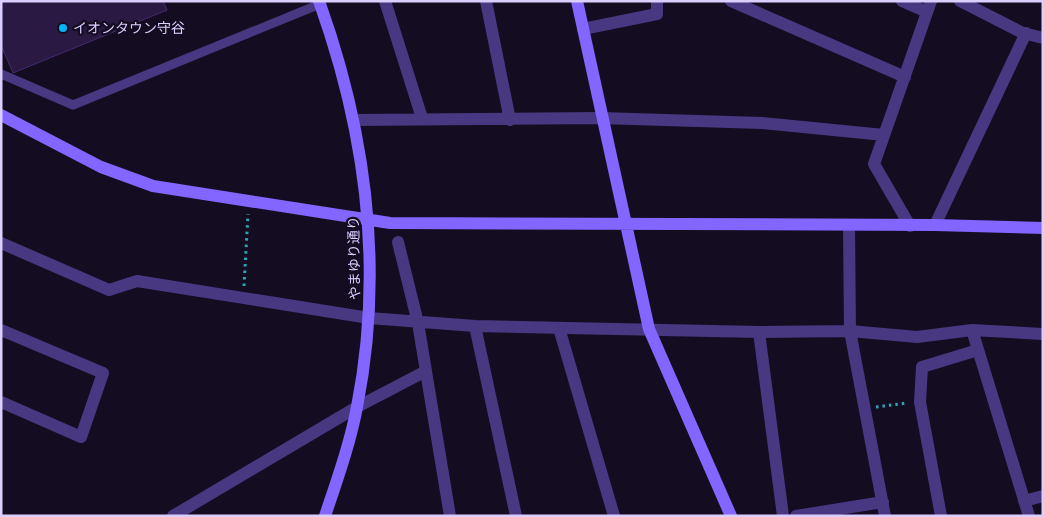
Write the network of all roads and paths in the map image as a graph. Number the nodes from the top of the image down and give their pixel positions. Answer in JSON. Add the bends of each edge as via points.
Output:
{"nodes":[{"id":1,"x":385,"y":1,"type":"edge"},
{"id":2,"x":486,"y":1,"type":"edge"},
{"id":3,"x":577,"y":1,"type":"edge"},
{"id":4,"x":658,"y":1,"type":"edge"},
{"id":5,"x":731,"y":1,"type":"edge"},
{"id":6,"x":902,"y":1,"type":"edge"},
{"id":7,"x":960,"y":1,"type":"edge"},
{"id":8,"x":319,"y":3,"type":"edge"},
{"id":9,"x":929,"y":6,"type":"edge"},
{"id":10,"x":583,"y":29,"type":"junction"},
{"id":11,"x":1026,"y":33,"type":"junction"},
{"id":12,"x":1043,"y":38,"type":"edge"},
{"id":13,"x":1,"y":74,"type":"edge"},
{"id":14,"x":905,"y":77,"type":"junction"},
{"id":15,"x":1,"y":114,"type":"edge"},
{"id":16,"x":422,"y":118,"type":"junction"},
{"id":17,"x":601,"y":118,"type":"junction"},
{"id":18,"x":354,"y":120,"type":"junction"},
{"id":19,"x":510,"y":120,"type":"junction"},
{"id":20,"x":884,"y":135,"type":"junction"},
{"id":21,"x":248,"y":201,"type":"junction"},
{"id":22,"x":369,"y":220,"type":"junction"},
{"id":23,"x":624,"y":223,"type":"junction"},
{"id":24,"x":935,"y":225,"type":"junction"},
{"id":25,"x":848,"y":226,"type":"junction"},
{"id":26,"x":910,"y":226,"type":"junction"},
{"id":27,"x":1043,"y":228,"type":"edge"},
{"id":28,"x":398,"y":242,"type":"dead end"},
{"id":29,"x":1,"y":243,"type":"edge"},
{"id":30,"x":244,"y":299,"type":"junction"},
{"id":31,"x":369,"y":318,"type":"junction"},
{"id":32,"x":418,"y":323,"type":"junction"},
{"id":33,"x":475,"y":326,"type":"junction"},
{"id":34,"x":559,"y":328,"type":"junction"},
{"id":35,"x":649,"y":329,"type":"junction"},
{"id":36,"x":1,"y":330,"type":"edge"},
{"id":37,"x":972,"y":330,"type":"junction"},
{"id":38,"x":850,"y":331,"type":"junction"},
{"id":39,"x":759,"y":332,"type":"junction"},
{"id":40,"x":1043,"y":334,"type":"edge"},
{"id":41,"x":978,"y":350,"type":"junction"},
{"id":42,"x":426,"y":371,"type":"junction"},
{"id":43,"x":920,"y":401,"type":"junction"},
{"id":44,"x":1,"y":402,"type":"edge"},
{"id":45,"x":357,"y":408,"type":"junction"},
{"id":46,"x":864,"y":409,"type":"junction"},
{"id":47,"x":1043,"y":496,"type":"edge"},
{"id":48,"x":1024,"y":501,"type":"junction"},
{"id":49,"x":883,"y":502,"type":"junction"},
{"id":50,"x":172,"y":516,"type":"edge"},
{"id":51,"x":325,"y":516,"type":"edge"},
{"id":52,"x":450,"y":516,"type":"edge"},
{"id":53,"x":516,"y":516,"type":"edge"},
{"id":54,"x":614,"y":516,"type":"edge"},
{"id":55,"x":731,"y":516,"type":"edge"},
{"id":56,"x":784,"y":516,"type":"edge"},
{"id":57,"x":796,"y":516,"type":"edge"},
{"id":58,"x":885,"y":516,"type":"edge"},
{"id":59,"x":941,"y":516,"type":"edge"},
{"id":60,"x":1029,"y":516,"type":"edge"}],
"edges":[{"from":1,"to":16,"type":"street"},
{"from":2,"to":19,"type":"street"},
{"from":3,"to":10,"type":"street"},
{"from":4,"to":10,"type":"street","via":[[657,14]]},
{"from":5,"to":14,"type":"street"},
{"from":6,"to":9,"type":"street"},
{"from":7,"to":11,"type":"street"},
{"from":8,"to":13,"type":"lane","via":[[73,105]]},
{"from":8,"to":18,"type":"street","name":"やまゆり通り"},
{"from":9,"to":14,"type":"street"},
{"from":10,"to":17,"type":"street"},
{"from":11,"to":12,"type":"street"},
{"from":11,"to":24,"type":"street"},
{"from":14,"to":20,"type":"street"},
{"from":15,"to":21,"type":"street","via":[[101,167],[153,186]]},
{"from":16,"to":18,"type":"street"},
{"from":16,"to":19,"type":"street"},
{"from":17,"to":19,"type":"street"},
{"from":17,"to":20,"type":"street","via":[[762,123]]},
{"from":17,"to":23,"type":"street"},
{"from":18,"to":22,"type":"street","name":"やまゆり通り"},
{"from":20,"to":26,"type":"street","via":[[874,164]]},
{"from":21,"to":22,"type":"street"},
{"from":21,"to":30,"type":"path"},
{"from":22,"to":23,"type":"street","via":[[390,223]]},
{"from":22,"to":31,"type":"street","name":"やまゆり通り"},
{"from":23,"to":25,"type":"street"},
{"from":23,"to":35,"type":"street"},
{"from":24,"to":26,"type":"street"},
{"from":24,"to":27,"type":"street"},
{"from":25,"to":26,"type":"street"},
{"from":25,"to":38,"type":"street"},
{"from":28,"to":32,"type":"street"},
{"from":29,"to":30,"type":"street","via":[[109,290],[136,281]]},
{"from":30,"to":31,"type":"street"},
{"from":31,"to":32,"type":"street"},
{"from":31,"to":45,"type":"street","name":"やまゆり通り"},
{"from":32,"to":33,"type":"street"},
{"from":32,"to":42,"type":"street"},
{"from":33,"to":34,"type":"street"},
{"from":33,"to":53,"type":"street"},
{"from":34,"to":35,"type":"street"},
{"from":34,"to":54,"type":"street"},
{"from":35,"to":39,"type":"street"},
{"from":35,"to":55,"type":"street"},
{"from":36,"to":44,"type":"street","via":[[103,373],[81,437]]},
{"from":37,"to":38,"type":"street","via":[[917,337]]},
{"from":37,"to":40,"type":"street"},
{"from":37,"to":41,"type":"street"},
{"from":38,"to":39,"type":"street"},
{"from":38,"to":46,"type":"street"},
{"from":39,"to":56,"type":"street"},
{"from":41,"to":43,"type":"street","via":[[922,368]]},
{"from":41,"to":48,"type":"street"},
{"from":42,"to":45,"type":"street"},
{"from":42,"to":52,"type":"street"},
{"from":43,"to":46,"type":"path"},
{"from":43,"to":59,"type":"street"},
{"from":45,"to":50,"type":"street"},
{"from":45,"to":51,"type":"street","name":"やまゆり通り"},
{"from":46,"to":49,"type":"street"},
{"from":47,"to":48,"type":"street"},
{"from":48,"to":60,"type":"street"},
{"from":49,"to":57,"type":"street"},
{"from":49,"to":58,"type":"street"}]}
